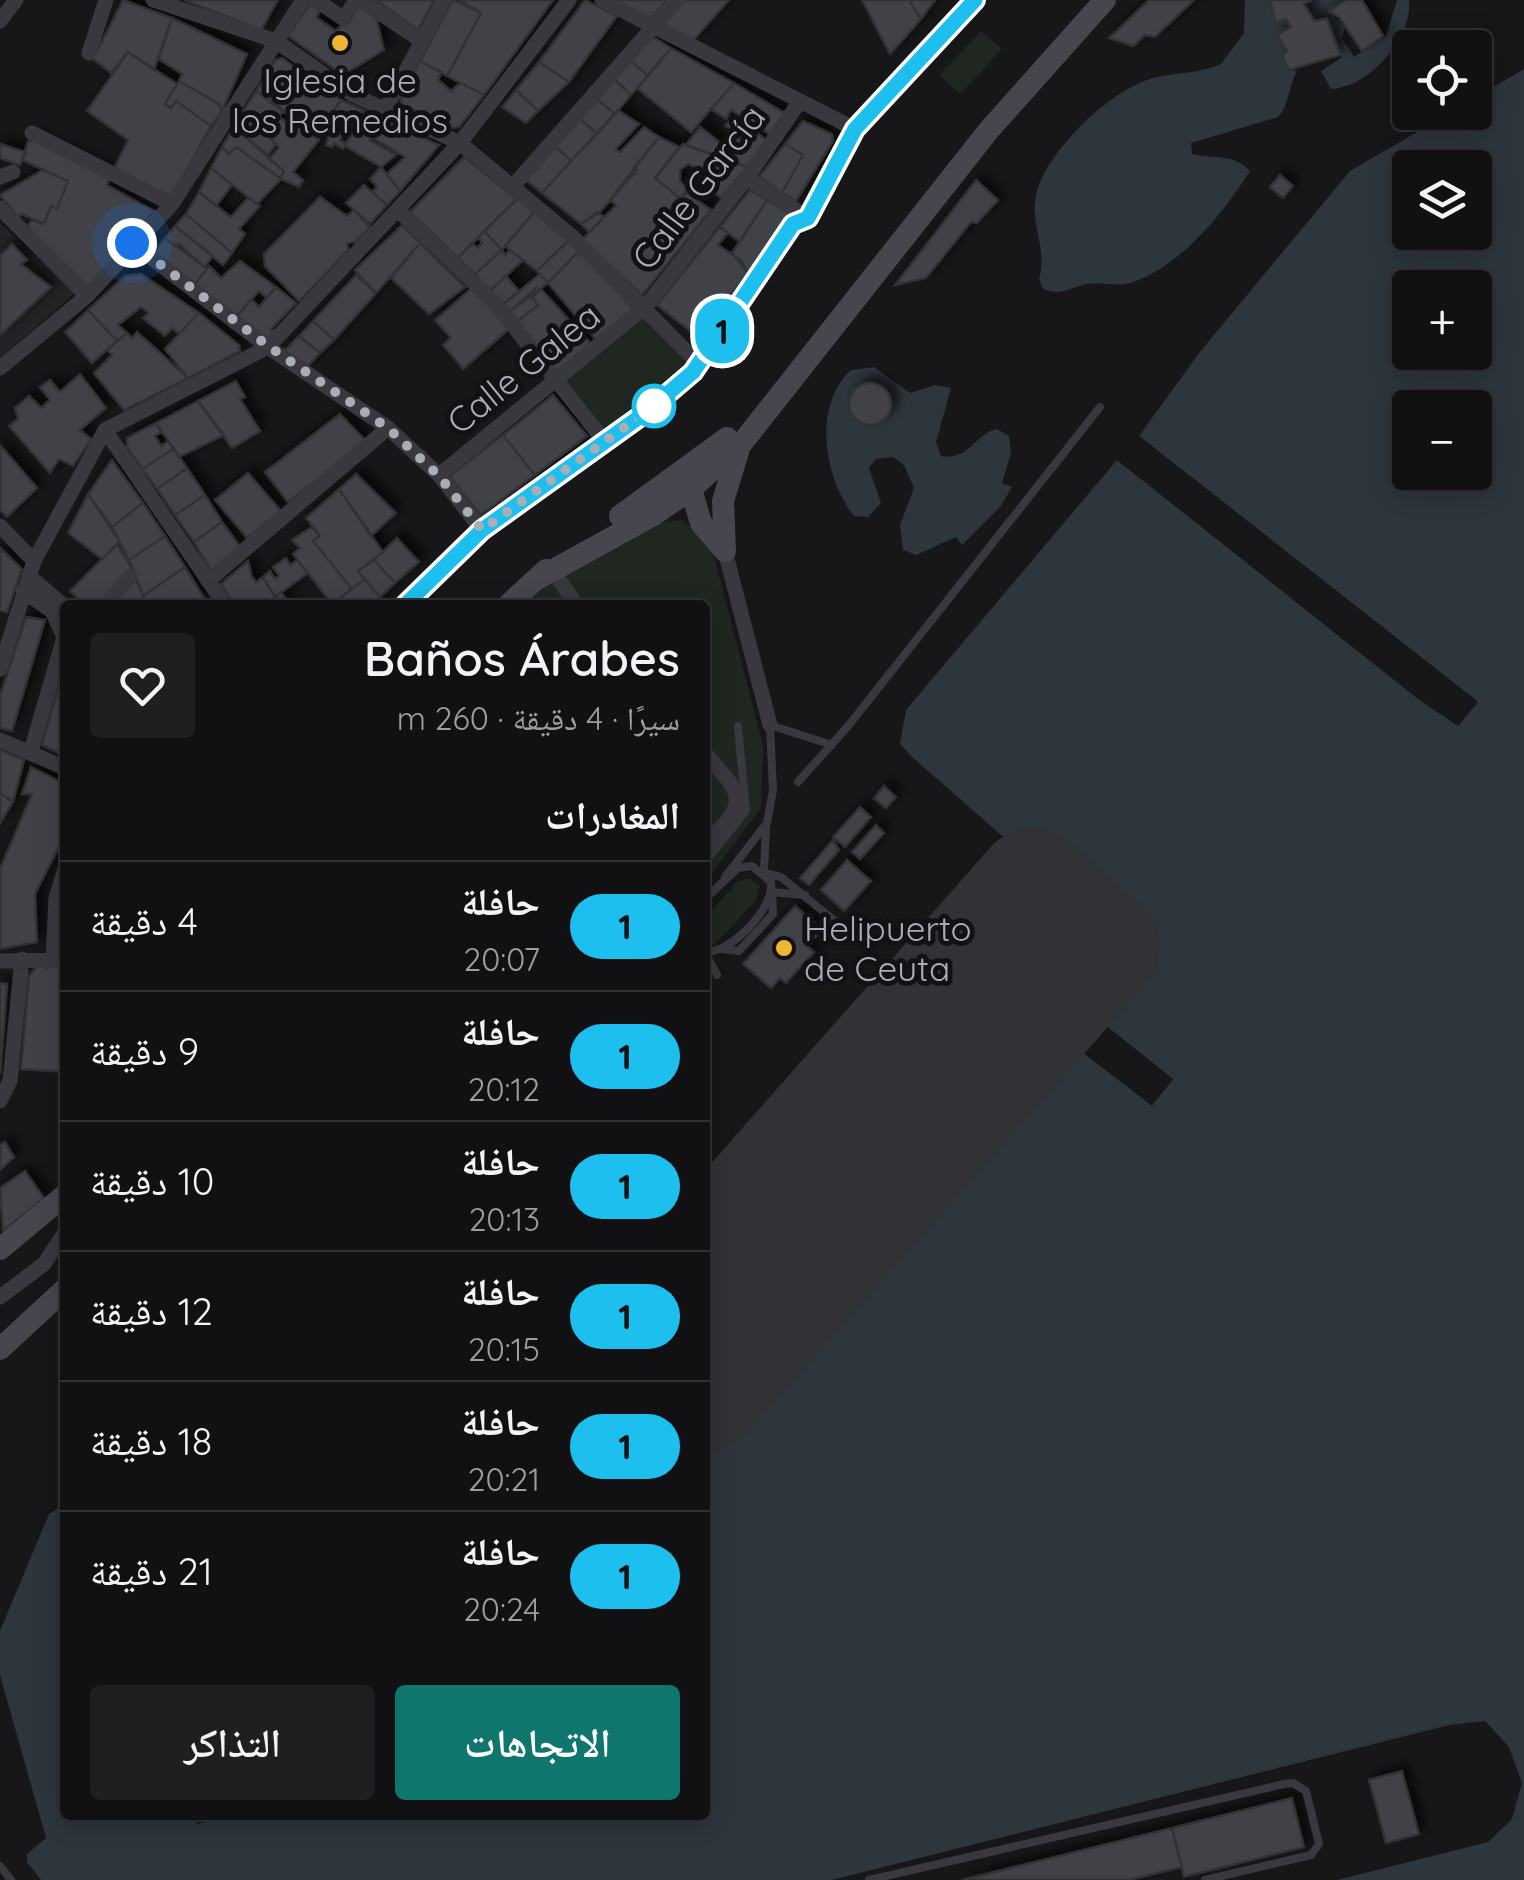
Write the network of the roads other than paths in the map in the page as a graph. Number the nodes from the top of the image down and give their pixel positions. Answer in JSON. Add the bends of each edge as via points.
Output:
{"nodes":[{"id":1,"x":16,"y":0,"type":"edge"},
{"id":2,"x":106,"y":0,"type":"edge"},
{"id":3,"x":154,"y":0,"type":"edge"},
{"id":4,"x":303,"y":0,"type":"edge"},
{"id":5,"x":316,"y":0,"type":"edge"},
{"id":6,"x":358,"y":0,"type":"edge"},
{"id":7,"x":444,"y":0,"type":"edge"},
{"id":8,"x":569,"y":0,"type":"edge"},
{"id":9,"x":602,"y":0,"type":"edge"},
{"id":10,"x":676,"y":0,"type":"edge"},
{"id":11,"x":975,"y":0,"type":"edge"},
{"id":12,"x":1105,"y":0,"type":"edge"},
{"id":13,"x":0,"y":22,"type":"edge"},
{"id":14,"x":653,"y":28,"type":"junction"},
{"id":15,"x":276,"y":41,"type":"junction"},
{"id":16,"x":422,"y":41,"type":"junction"},
{"id":17,"x":89,"y":53,"type":"dead end"},
{"id":18,"x":798,"y":104,"type":"junction"},
{"id":19,"x":386,"y":108,"type":"junction"},
{"id":20,"x":855,"y":129,"type":"junction"},
{"id":21,"x":32,"y":133,"type":"dead end"},
{"id":22,"x":460,"y":142,"type":"junction"},
{"id":23,"x":748,"y":178,"type":"junction"},
{"id":24,"x":514,"y":185,"type":"junction"},
{"id":25,"x":172,"y":204,"type":"junction"},
{"id":26,"x":0,"y":208,"type":"edge"},
{"id":27,"x":399,"y":211,"type":"junction"},
{"id":28,"x":808,"y":218,"type":"junction"},
{"id":29,"x":132,"y":243,"type":"junction"},
{"id":30,"x":87,"y":296,"type":"junction"},
{"id":31,"x":645,"y":307,"type":"junction"},
{"id":32,"x":268,"y":346,"type":"junction"},
{"id":33,"x":699,"y":364,"type":"junction"},
{"id":34,"x":0,"y":368,"type":"edge"},
{"id":35,"x":555,"y":380,"type":"junction"},
{"id":36,"x":1100,"y":407,"type":"dead end"},
{"id":37,"x":388,"y":428,"type":"junction"},
{"id":38,"x":105,"y":430,"type":"junction"},
{"id":39,"x":605,"y":442,"type":"junction"},
{"id":40,"x":733,"y":442,"type":"junction"},
{"id":41,"x":439,"y":476,"type":"junction"},
{"id":42,"x":691,"y":489,"type":"junction"},
{"id":43,"x":650,"y":508,"type":"junction"},
{"id":44,"x":711,"y":520,"type":"junction"},
{"id":45,"x":0,"y":526,"type":"edge"},
{"id":46,"x":482,"y":530,"type":"junction"},
{"id":47,"x":725,"y":551,"type":"joint"},
{"id":48,"x":29,"y":576,"type":"junction"},
{"id":49,"x":130,"y":576,"type":"dead end"},
{"id":50,"x":548,"y":579,"type":"junction"},
{"id":51,"x":208,"y":580,"type":"junction"},
{"id":52,"x":110,"y":600,"type":"edge"},
{"id":53,"x":222,"y":600,"type":"edge"},
{"id":54,"x":410,"y":600,"type":"edge"},
{"id":55,"x":516,"y":600,"type":"edge"},
{"id":56,"x":571,"y":600,"type":"edge"},
{"id":57,"x":60,"y":602,"type":"edge"},
{"id":58,"x":60,"y":622,"type":"edge"},
{"id":59,"x":60,"y":651,"type":"edge"},
{"id":60,"x":0,"y":669,"type":"edge"},
{"id":61,"x":770,"y":725,"type":"junction"},
{"id":62,"x":738,"y":726,"type":"dead end"},
{"id":63,"x":0,"y":740,"type":"edge"},
{"id":64,"x":832,"y":745,"type":"junction"},
{"id":65,"x":31,"y":751,"type":"junction"},
{"id":66,"x":710,"y":759,"type":"edge"},
{"id":67,"x":60,"y":766,"type":"edge"},
{"id":68,"x":798,"y":782,"type":"dead end"},
{"id":69,"x":767,"y":823,"type":"junction"},
{"id":70,"x":710,"y":839,"type":"edge"},
{"id":71,"x":710,"y":856,"type":"edge"},
{"id":72,"x":764,"y":872,"type":"junction"},
{"id":73,"x":725,"y":877,"type":"junction"},
{"id":74,"x":60,"y":886,"type":"edge"},
{"id":75,"x":772,"y":892,"type":"junction"},
{"id":76,"x":710,"y":894,"type":"edge"},
{"id":77,"x":805,"y":894,"type":"junction"},
{"id":78,"x":846,"y":930,"type":"dead end"},
{"id":79,"x":710,"y":951,"type":"edge"},
{"id":80,"x":22,"y":959,"type":"junction"},
{"id":81,"x":59,"y":960,"type":"edge"},
{"id":82,"x":0,"y":961,"type":"edge"},
{"id":83,"x":710,"y":962,"type":"edge"},
{"id":84,"x":717,"y":975,"type":"dead end"},
{"id":85,"x":0,"y":1100,"type":"edge"},
{"id":86,"x":60,"y":1199,"type":"edge"},
{"id":87,"x":60,"y":1218,"type":"edge"},
{"id":88,"x":60,"y":1242,"type":"edge"},
{"id":89,"x":0,"y":1249,"type":"edge"},
{"id":90,"x":0,"y":1265,"type":"edge"},
{"id":91,"x":60,"y":1294,"type":"edge"},
{"id":92,"x":0,"y":1298,"type":"edge"},
{"id":93,"x":0,"y":1349,"type":"edge"},
{"id":94,"x":0,"y":1866,"type":"edge"},
{"id":95,"x":874,"y":1879,"type":"edge"},
{"id":96,"x":11,"y":1880,"type":"edge"},
{"id":97,"x":1205,"y":1880,"type":"edge"}],
"edges":[{"from":1,"to":13,"type":"street"},
{"from":2,"to":17,"type":"street"},
{"from":3,"to":15,"type":"street"},
{"from":4,"to":15,"type":"street"},
{"from":5,"to":6,"type":"street","via":[[344,19]]},
{"from":6,"to":16,"type":"street"},
{"from":7,"to":16,"type":"street"},
{"from":8,"to":22,"type":"street"},
{"from":9,"to":14,"type":"street"},
{"from":10,"to":14,"type":"street"},
{"from":11,"to":20,"type":"street"},
{"from":12,"to":40,"type":"street","via":[[989,130]]},
{"from":14,"to":18,"type":"street"},
{"from":14,"to":24,"type":"street"},
{"from":15,"to":19,"type":"street","via":[[353,95]]},
{"from":15,"to":25,"type":"street"},
{"from":16,"to":19,"type":"street"},
{"from":18,"to":20,"type":"street"},
{"from":18,"to":23,"type":"street","name":"Calle García"},
{"from":19,"to":22,"type":"street"},
{"from":20,"to":28,"type":"street"},
{"from":21,"to":25,"type":"street"},
{"from":22,"to":24,"type":"street"},
{"from":22,"to":27,"type":"street"},
{"from":23,"to":28,"type":"street"},
{"from":23,"to":31,"type":"street","name":"Calle García"},
{"from":24,"to":31,"type":"street"},
{"from":25,"to":29,"type":"street"},
{"from":26,"to":30,"type":"street"},
{"from":27,"to":32,"type":"street"},
{"from":27,"to":35,"type":"street","via":[[496,304]]},
{"from":28,"to":33,"type":"street","via":[[793,224]]},
{"from":29,"to":30,"type":"street"},
{"from":29,"to":32,"type":"street"},
{"from":30,"to":34,"type":"street"},
{"from":31,"to":33,"type":"street"},
{"from":31,"to":35,"type":"street","name":"Calle Galea"},
{"from":32,"to":37,"type":"street"},
{"from":32,"to":38,"type":"street"},
{"from":33,"to":39,"type":"street"},
{"from":35,"to":39,"type":"street"},
{"from":35,"to":41,"type":"street","name":"Calle Galea"},
{"from":36,"to":64,"type":"lane"},
{"from":37,"to":41,"type":"street"},
{"from":37,"to":51,"type":"street"},
{"from":38,"to":48,"type":"street"},
{"from":38,"to":51,"type":"street"},
{"from":39,"to":46,"type":"street"},
{"from":40,"to":42,"type":"street"},
{"from":40,"to":43,"type":"street"},
{"from":40,"to":44,"type":"street"},
{"from":41,"to":46,"type":"street"},
{"from":42,"to":43,"type":"street"},
{"from":42,"to":44,"type":"street"},
{"from":43,"to":44,"type":"street"},
{"from":43,"to":50,"type":"street"},
{"from":44,"to":47,"type":"street"},
{"from":45,"to":48,"type":"street"},
{"from":46,"to":54,"type":"street"},
{"from":47,"to":61,"type":"street"},
{"from":48,"to":57,"type":"street"},
{"from":48,"to":58,"type":"street"},
{"from":48,"to":60,"type":"street"},
{"from":49,"to":52,"type":"street"},
{"from":50,"to":55,"type":"street"},
{"from":50,"to":56,"type":"street"},
{"from":51,"to":53,"type":"street"},
{"from":59,"to":65,"type":"street"},
{"from":61,"to":64,"type":"lane"},
{"from":61,"to":69,"type":"lane"},
{"from":62,"to":71,"type":"lane","via":[[746,811]]},
{"from":63,"to":65,"type":"street"},
{"from":64,"to":68,"type":"lane"},
{"from":65,"to":67,"type":"street"},
{"from":66,"to":70,"type":"street","via":[[738,790],[736,814]]},
{"from":69,"to":72,"type":"lane"},
{"from":69,"to":73,"type":"lane"},
{"from":72,"to":73,"type":"lane","via":[[752,866]]},
{"from":72,"to":75,"type":"lane"},
{"from":72,"to":77,"type":"lane"},
{"from":73,"to":76,"type":"lane"},
{"from":74,"to":81,"type":"street"},
{"from":75,"to":77,"type":"lane"},
{"from":75,"to":79,"type":"lane","via":[[770,917],[739,952]]},
{"from":77,"to":78,"type":"lane"},
{"from":80,"to":81,"type":"street"},
{"from":80,"to":82,"type":"street"},
{"from":80,"to":85,"type":"street","via":[[10,1081]]},
{"from":83,"to":84,"type":"lane"},
{"from":86,"to":89,"type":"street"},
{"from":87,"to":90,"type":"street"},
{"from":88,"to":92,"type":"street"},
{"from":91,"to":93,"type":"street"},
{"from":94,"to":96,"type":"lane"},
{"from":95,"to":97,"type":"lane","via":[[1292,1782],[1306,1791],[1320,1844],[1311,1856]]}]}
